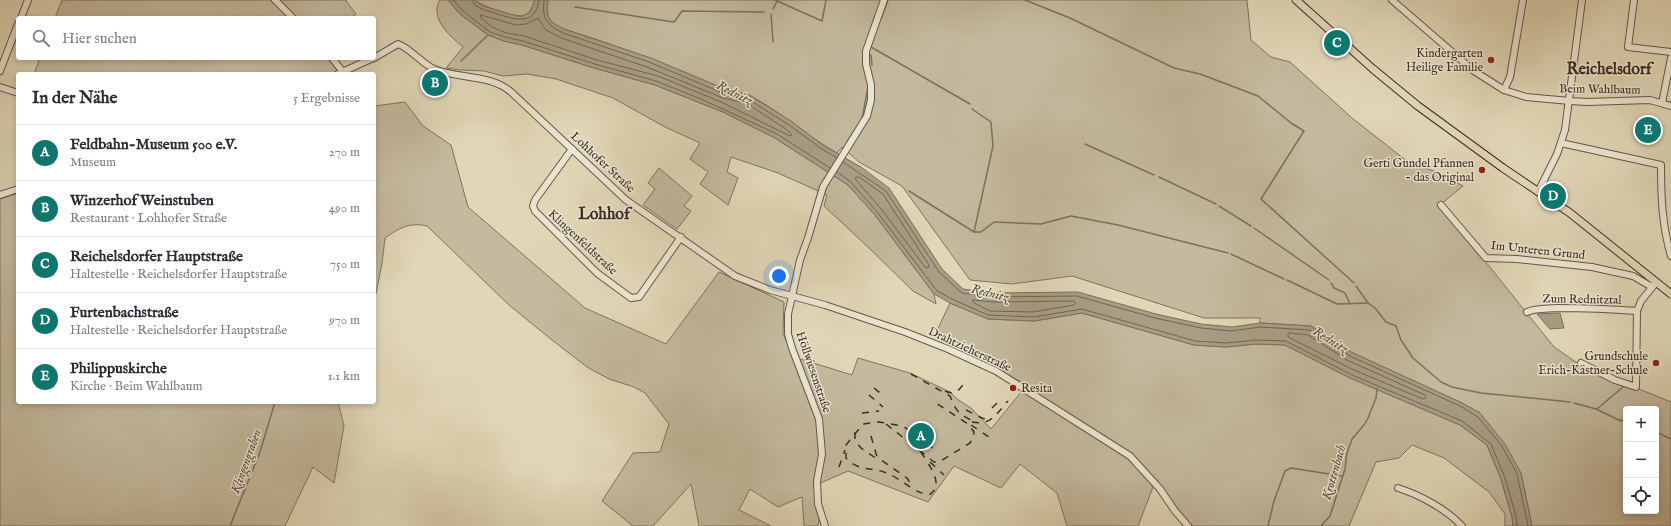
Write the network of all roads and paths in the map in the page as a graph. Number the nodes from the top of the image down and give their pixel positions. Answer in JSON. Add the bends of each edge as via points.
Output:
{"nodes":[{"id":1,"x":28,"y":0,"type":"edge"},
{"id":2,"x":275,"y":0,"type":"edge"},
{"id":3,"x":884,"y":0,"type":"edge"},
{"id":4,"x":1296,"y":0,"type":"edge"},
{"id":5,"x":1392,"y":0,"type":"edge"},
{"id":6,"x":1523,"y":0,"type":"edge"},
{"id":7,"x":1582,"y":0,"type":"edge"},
{"id":8,"x":1634,"y":0,"type":"edge"},
{"id":9,"x":22,"y":16,"type":"edge"},
{"id":10,"x":290,"y":16,"type":"edge"},
{"id":11,"x":16,"y":29,"type":"edge"},
{"id":12,"x":1671,"y":52,"type":"edge"},
{"id":13,"x":376,"y":57,"type":"edge"},
{"id":14,"x":1671,"y":58,"type":"edge"},
{"id":15,"x":333,"y":60,"type":"edge"},
{"id":16,"x":369,"y":60,"type":"edge"},
{"id":17,"x":0,"y":71,"type":"edge"},
{"id":18,"x":339,"y":72,"type":"edge"},
{"id":19,"x":342,"y":72,"type":"edge"},
{"id":20,"x":0,"y":87,"type":"edge"},
{"id":21,"x":1504,"y":90,"type":"junction"},
{"id":22,"x":16,"y":92,"type":"edge"},
{"id":23,"x":1570,"y":101,"type":"junction"},
{"id":24,"x":1662,"y":103,"type":"junction"},
{"id":25,"x":1671,"y":106,"type":"edge"},
{"id":26,"x":1562,"y":143,"type":"junction"},
{"id":27,"x":572,"y":149,"type":"junction"},
{"id":28,"x":16,"y":190,"type":"edge"},
{"id":29,"x":1538,"y":192,"type":"junction"},
{"id":30,"x":0,"y":194,"type":"edge"},
{"id":31,"x":1441,"y":204,"type":"dead end"},
{"id":32,"x":681,"y":237,"type":"junction"},
{"id":33,"x":1671,"y":256,"type":"edge"},
{"id":34,"x":1654,"y":285,"type":"junction"},
{"id":35,"x":1671,"y":294,"type":"edge"},
{"id":36,"x":791,"y":296,"type":"junction"},
{"id":37,"x":1637,"y":311,"type":"junction"},
{"id":38,"x":1527,"y":312,"type":"dead end"},
{"id":39,"x":1581,"y":364,"type":"dead end"},
{"id":40,"x":1398,"y":488,"type":"dead end"},
{"id":41,"x":825,"y":526,"type":"edge"},
{"id":42,"x":1188,"y":526,"type":"edge"},
{"id":43,"x":1462,"y":526,"type":"edge"}],
"edges":[{"from":1,"to":9,"type":"street"},
{"from":2,"to":10,"type":"street"},
{"from":3,"to":36,"type":"street","name":"Höllwiesenstraße","via":[[866,51],[871,85],[867,116],[825,183]]},
{"from":4,"to":29,"type":"main road","via":[[1402,93]]},
{"from":5,"to":21,"type":"street","name":"Beim Wahlbaum","via":[[1474,71]]},
{"from":6,"to":21,"type":"street","via":[[1510,77]]},
{"from":7,"to":23,"type":"street"},
{"from":8,"to":12,"type":"street","via":[[1628,47]]},
{"from":11,"to":17,"type":"street"},
{"from":13,"to":27,"type":"street","name":"Lohhofer Straße","via":[[398,44],[433,68],[455,76],[484,79],[501,85]]},
{"from":14,"to":24,"type":"street"},
{"from":15,"to":18,"type":"street"},
{"from":16,"to":19,"type":"street"},
{"from":20,"to":22,"type":"street"},
{"from":21,"to":23,"type":"street","name":"Beim Wahlbaum","via":[[1526,97]]},
{"from":23,"to":24,"type":"street","name":"Beim Wahlbaum","via":[[1650,100]]},
{"from":23,"to":26,"type":"street"},
{"from":24,"to":25,"type":"street","name":"Beim Wahlbaum"},
{"from":26,"to":29,"type":"street"},
{"from":26,"to":33,"type":"street","via":[[1660,165],[1664,232]]},
{"from":27,"to":32,"type":"street","name":"Lohhofer Straße","via":[[626,200]]},
{"from":27,"to":32,"type":"street","name":"Klingenfeldstraße","via":[[533,206],[535,211],[597,273],[631,298],[639,297]]},
{"from":28,"to":30,"type":"street"},
{"from":29,"to":34,"type":"main road","via":[[1570,213]]},
{"from":31,"to":34,"type":"street","name":"Im Unteren Grund","via":[[1486,258],[1592,267],[1633,276]]},
{"from":32,"to":36,"type":"street","name":"Lohhofer Straße","via":[[735,276]]},
{"from":34,"to":35,"type":"main road"},
{"from":34,"to":37,"type":"street","via":[[1641,301]]},
{"from":36,"to":41,"type":"street","name":"Höllwiesenstraße","via":[[788,334],[819,419],[822,454],[817,481],[818,504]]},
{"from":36,"to":42,"type":"street","name":"Drahtzieherstraße","via":[[910,334],[996,371],[1130,456],[1160,489]]},
{"from":37,"to":38,"type":"street","name":"Zum Rednitztal","via":[[1564,308],[1533,309]]},
{"from":37,"to":39,"type":"street","via":[[1636,387]]},
{"from":40,"to":43,"type":"street","via":[[1438,508]]}]}
